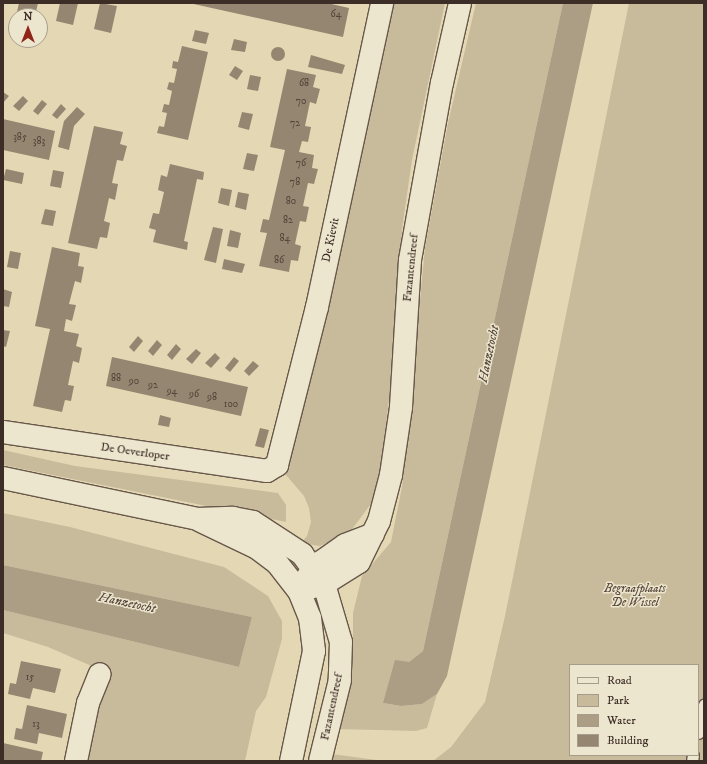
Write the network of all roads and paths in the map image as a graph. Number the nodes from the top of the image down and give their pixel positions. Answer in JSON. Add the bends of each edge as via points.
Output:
{"nodes":[{"id":1,"x":382,"y":3,"type":"edge"},
{"id":2,"x":460,"y":3,"type":"edge"},
{"id":3,"x":3,"y":432,"type":"edge"},
{"id":4,"x":267,"y":471,"type":"joint"},
{"id":5,"x":3,"y":478,"type":"edge"},
{"id":6,"x":196,"y":519,"type":"junction"},
{"id":7,"x":319,"y":576,"type":"junction"},
{"id":8,"x":299,"y":591,"type":"junction"},
{"id":9,"x":100,"y":674,"type":"dead end"},
{"id":10,"x":704,"y":704,"type":"edge"},
{"id":11,"x":699,"y":728,"type":"edge"},
{"id":12,"x":76,"y":761,"type":"edge"},
{"id":13,"x":291,"y":761,"type":"edge"},
{"id":14,"x":320,"y":761,"type":"edge"}],
"edges":[{"from":1,"to":4,"type":"street","name":"De Kievit","via":[[317,307],[277,465]]},
{"from":2,"to":7,"type":"street","name":"Fazantendreef","via":[[442,83],[410,260],[401,407],[391,475],[373,534],[359,562]]},
{"from":3,"to":4,"type":"street","name":"De Oeverloper"},
{"from":5,"to":6,"type":"street"},
{"from":6,"to":7,"type":"street","via":[[233,518],[253,522],[302,554]]},
{"from":6,"to":8,"type":"street","via":[[257,548],[277,563]]},
{"from":7,"to":8,"type":"street","name":"Fazantendreef"},
{"from":7,"to":14,"type":"street","name":"Fazantendreef","via":[[341,642],[340,680]]},
{"from":8,"to":13,"type":"street","via":[[310,618],[314,651]]},
{"from":9,"to":12,"type":"street","via":[[88,703]]},
{"from":10,"to":11,"type":"lane"}]}
